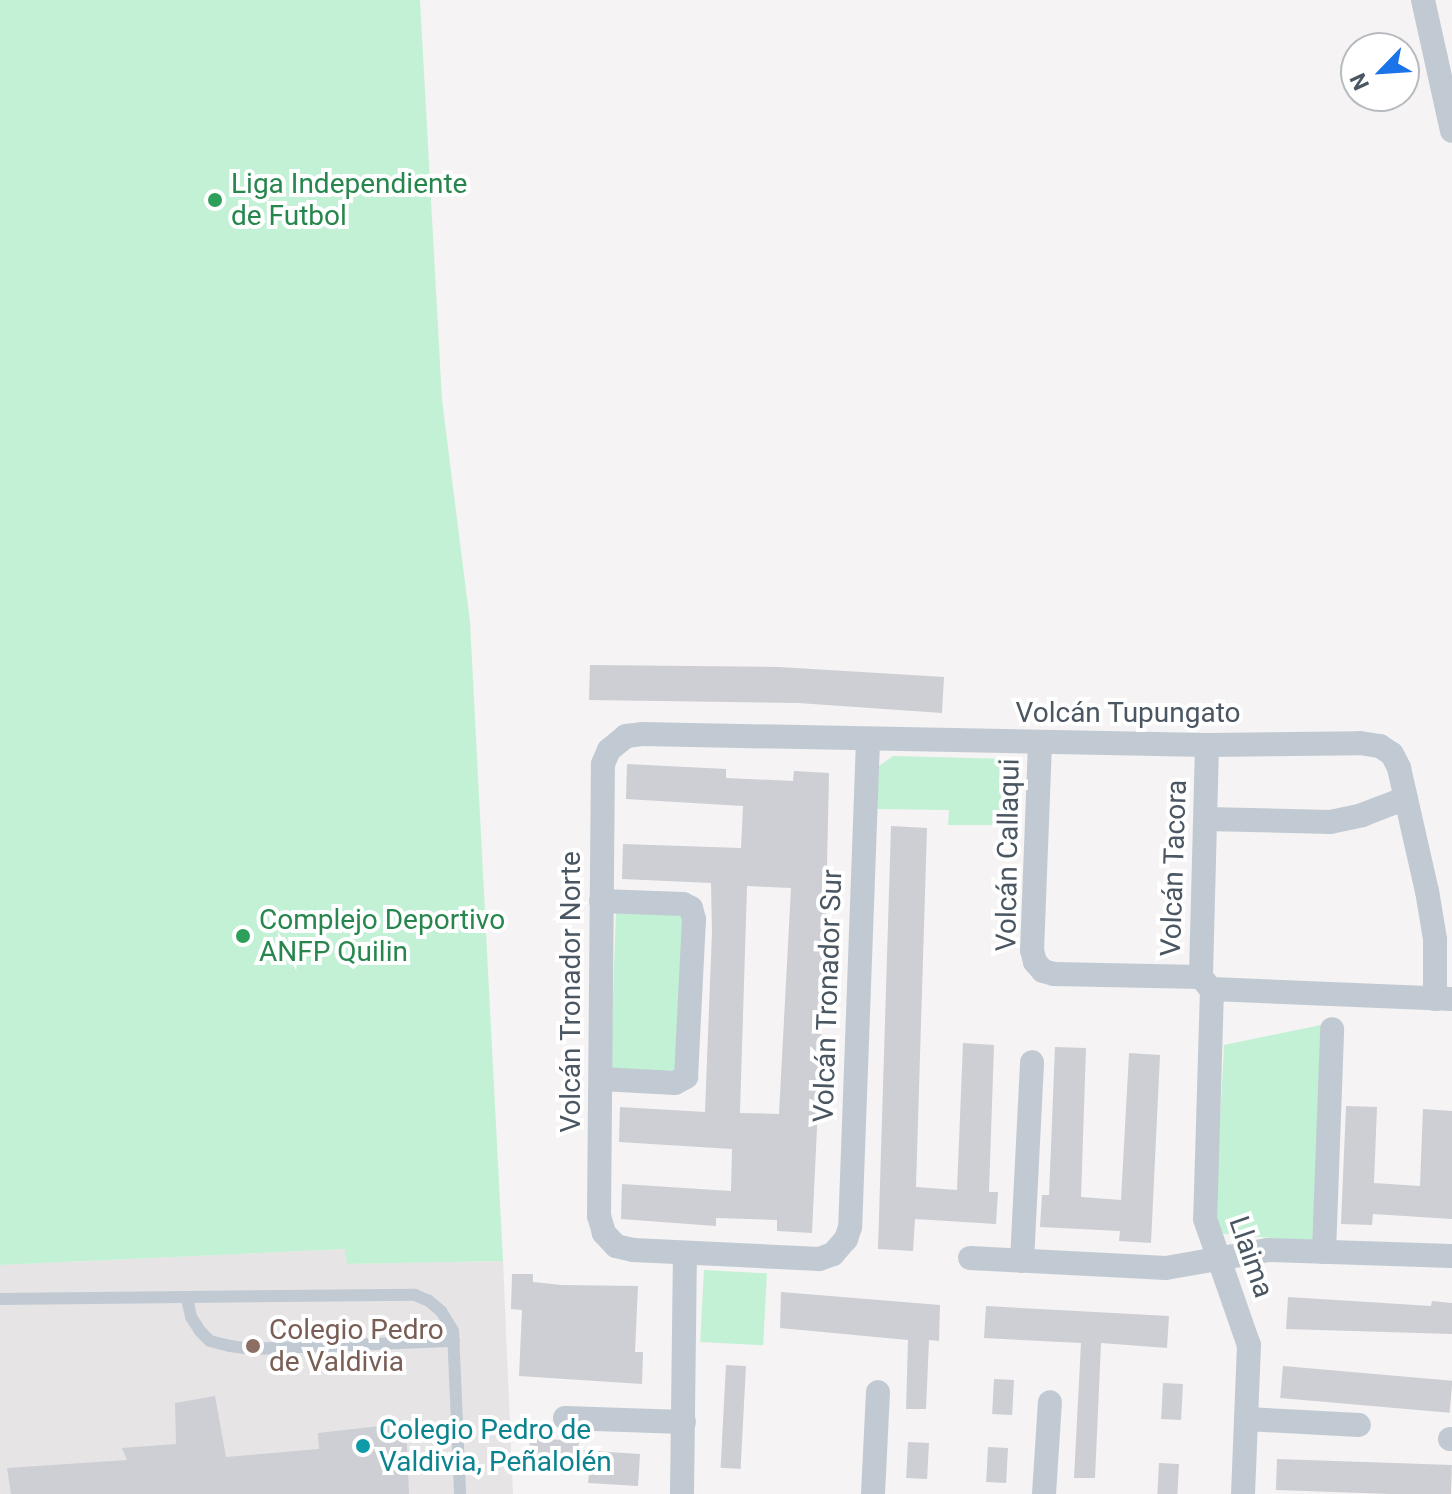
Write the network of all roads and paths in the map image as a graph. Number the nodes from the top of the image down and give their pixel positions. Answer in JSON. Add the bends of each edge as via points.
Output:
{"nodes":[{"id":1,"x":1423,"y":0,"type":"edge"},
{"id":2,"x":1452,"y":131,"type":"edge"},
{"id":3,"x":868,"y":741,"type":"junction"},
{"id":4,"x":1040,"y":743,"type":"junction"},
{"id":5,"x":614,"y":745,"type":"joint"},
{"id":6,"x":1207,"y":745,"type":"junction"},
{"id":7,"x":1406,"y":798,"type":"junction"},
{"id":8,"x":1206,"y":819,"type":"junction"},
{"id":9,"x":601,"y":901,"type":"junction"},
{"id":10,"x":1206,"y":983,"type":"junction"},
{"id":11,"x":1443,"y":999,"type":"edge"},
{"id":12,"x":1332,"y":1029,"type":"dead end"},
{"id":13,"x":1032,"y":1062,"type":"dead end"},
{"id":14,"x":601,"y":1079,"type":"junction"},
{"id":15,"x":1324,"y":1252,"type":"junction"},
{"id":16,"x":685,"y":1253,"type":"junction"},
{"id":17,"x":1452,"y":1256,"type":"edge"},
{"id":18,"x":970,"y":1258,"type":"dead end"},
{"id":19,"x":1219,"y":1259,"type":"junction"},
{"id":20,"x":1022,"y":1261,"type":"junction"},
{"id":21,"x":187,"y":1298,"type":"junction"},
{"id":22,"x":0,"y":1299,"type":"edge"},
{"id":23,"x":454,"y":1341,"type":"junction"},
{"id":24,"x":878,"y":1392,"type":"dead end"},
{"id":25,"x":1050,"y":1402,"type":"dead end"},
{"id":26,"x":565,"y":1418,"type":"dead end"},
{"id":27,"x":1246,"y":1419,"type":"junction"},
{"id":28,"x":684,"y":1422,"type":"junction"},
{"id":29,"x":1359,"y":1425,"type":"dead end"},
{"id":30,"x":460,"y":1494,"type":"edge"},
{"id":31,"x":682,"y":1494,"type":"edge"},
{"id":32,"x":873,"y":1494,"type":"edge"},
{"id":33,"x":1044,"y":1494,"type":"edge"},
{"id":34,"x":1243,"y":1494,"type":"edge"}],
"edges":[{"from":1,"to":2,"type":"street"},
{"from":3,"to":4,"type":"street","name":"Volcán Tupungato"},
{"from":3,"to":5,"type":"street","name":"Volcán Tupungato","via":[[642,734]]},
{"from":3,"to":16,"type":"street","name":"Volcán Tronador Sur","via":[[850,1227],[837,1251],[812,1259]]},
{"from":4,"to":6,"type":"street","name":"Volcán Tupungato"},
{"from":4,"to":10,"type":"street","name":"Volcán Callaqui","via":[[1032,950],[1039,967],[1054,974]]},
{"from":5,"to":9,"type":"street","name":"Volcán Tronador Norte","via":[[603,764]]},
{"from":6,"to":7,"type":"street","name":"Volcán Tupungato","via":[[1371,743],[1396,761]]},
{"from":6,"to":8,"type":"street","name":"Volcán Tacora"},
{"from":7,"to":8,"type":"street","via":[[1330,822]]},
{"from":7,"to":11,"type":"street","name":"Volcán Tupungato"},
{"from":8,"to":10,"type":"street","name":"Volcán Tacora"},
{"from":9,"to":14,"type":"street","name":"Volcán Tronador Norte"},
{"from":9,"to":14,"type":"street","via":[[683,904],[691,908],[694,919],[686,1077],[675,1083]]},
{"from":10,"to":11,"type":"street"},
{"from":10,"to":19,"type":"street","name":"Llaima","via":[[1204,1205]]},
{"from":12,"to":15,"type":"street"},
{"from":13,"to":20,"type":"street"},
{"from":14,"to":16,"type":"street","name":"Volcán Tronador Norte","via":[[599,1216],[609,1240],[623,1249]]},
{"from":15,"to":17,"type":"street"},
{"from":15,"to":19,"type":"street","via":[[1268,1250]]},
{"from":16,"to":28,"type":"street"},
{"from":18,"to":20,"type":"street"},
{"from":19,"to":20,"type":"street","via":[[1166,1268]]},
{"from":19,"to":27,"type":"street","name":"Llaima","via":[[1249,1345]]},
{"from":21,"to":22,"type":"lane"},
{"from":21,"to":23,"type":"lane","via":[[415,1295],[441,1311]]},
{"from":21,"to":23,"type":"lane","via":[[200,1331],[210,1341],[230,1346]]},
{"from":23,"to":30,"type":"lane"},
{"from":24,"to":32,"type":"street"},
{"from":25,"to":33,"type":"street"},
{"from":26,"to":28,"type":"street"},
{"from":27,"to":29,"type":"street"},
{"from":27,"to":34,"type":"street","name":"Llaima"},
{"from":28,"to":31,"type":"street"}]}
